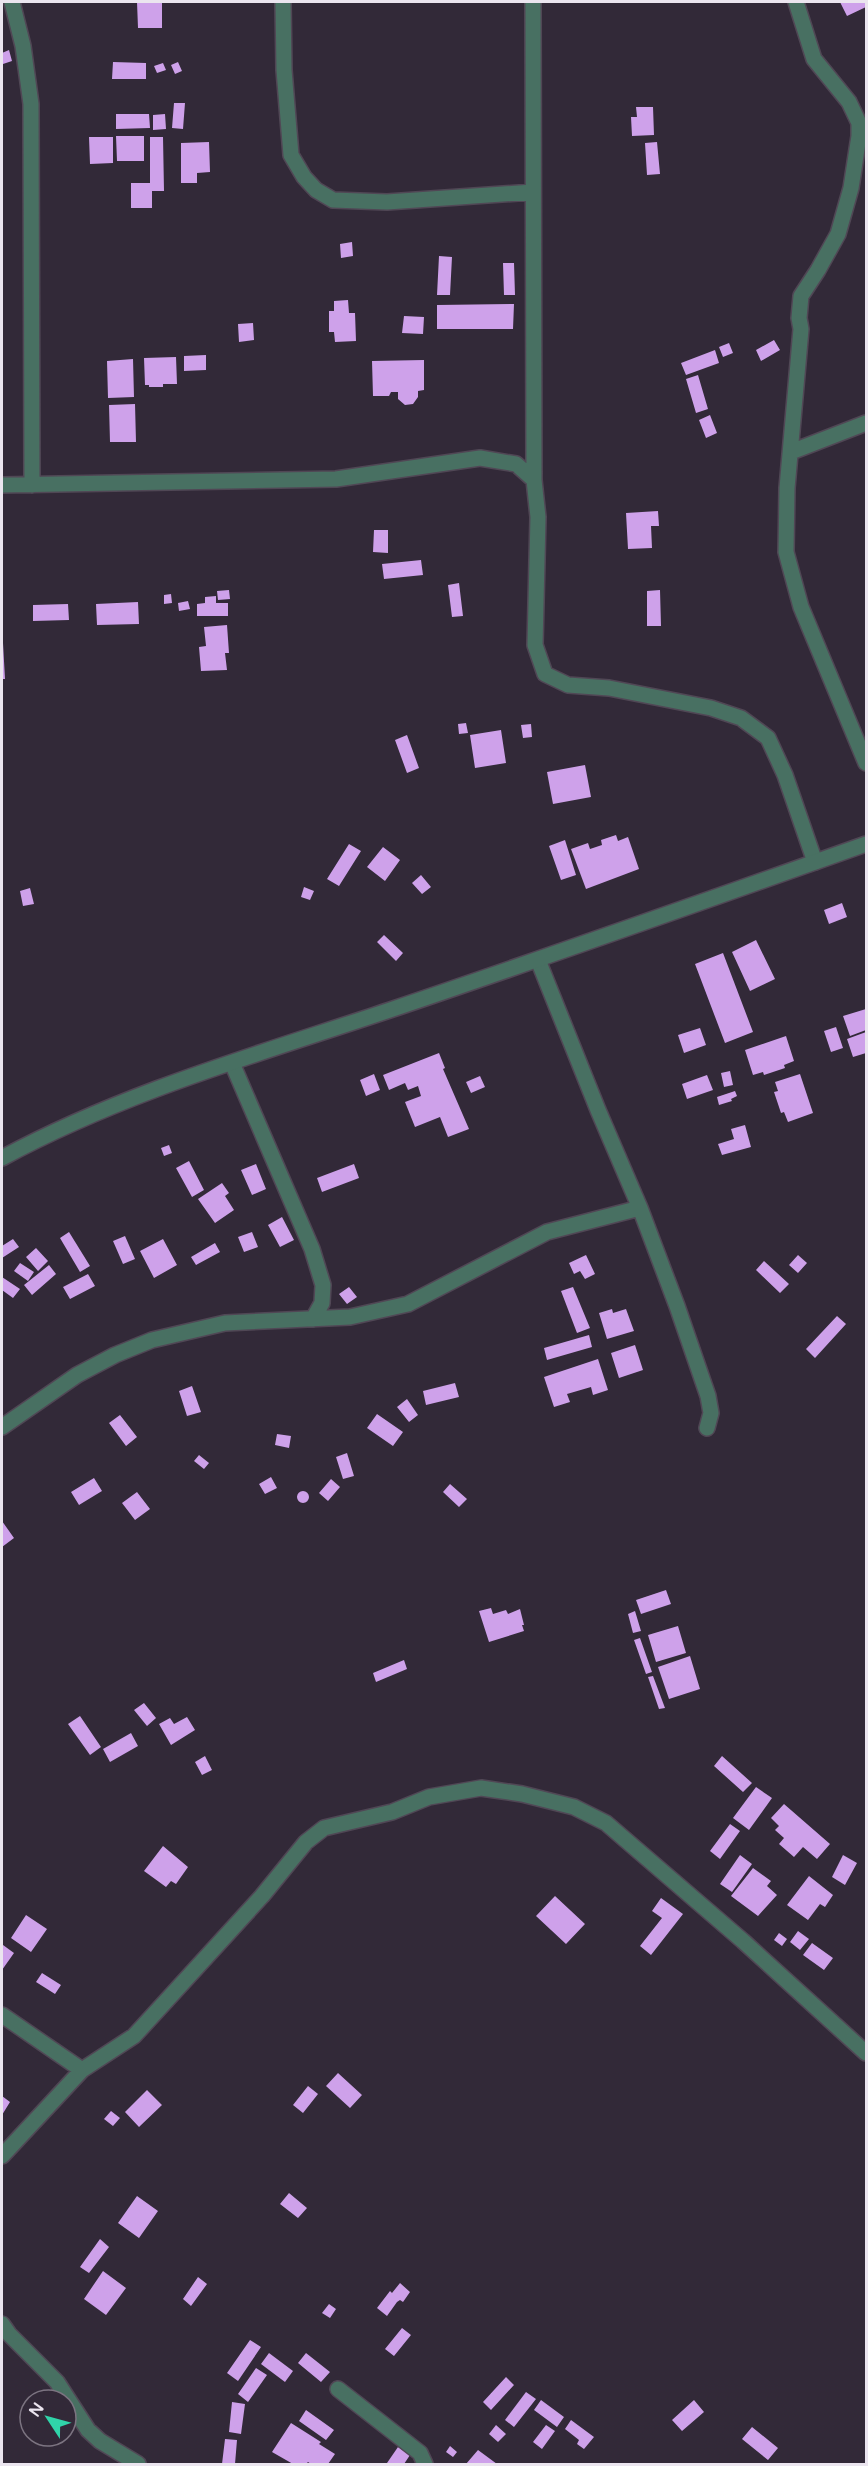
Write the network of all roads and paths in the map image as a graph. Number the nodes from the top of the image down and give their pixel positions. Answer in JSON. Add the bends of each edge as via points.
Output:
{"nodes":[{"id":1,"x":12,"y":2,"type":"edge"},
{"id":2,"x":283,"y":2,"type":"edge"},
{"id":3,"x":533,"y":2,"type":"edge"},
{"id":4,"x":796,"y":2,"type":"edge"},
{"id":5,"x":533,"y":192,"type":"junction"},
{"id":6,"x":867,"y":423,"type":"edge"},
{"id":7,"x":790,"y":452,"type":"junction"},
{"id":8,"x":534,"y":480,"type":"junction"},
{"id":9,"x":2,"y":485,"type":"edge"},
{"id":10,"x":32,"y":485,"type":"junction"},
{"id":11,"x":867,"y":763,"type":"edge"},
{"id":12,"x":867,"y":844,"type":"edge"},
{"id":13,"x":815,"y":862,"type":"junction"},
{"id":14,"x":538,"y":960,"type":"junction"},
{"id":15,"x":231,"y":1063,"type":"junction"},
{"id":16,"x":2,"y":1158,"type":"edge"},
{"id":17,"x":640,"y":1208,"type":"junction"},
{"id":18,"x":313,"y":1319,"type":"junction"},
{"id":19,"x":2,"y":1427,"type":"edge"},
{"id":20,"x":706,"y":1428,"type":"dead end"},
{"id":21,"x":2,"y":2015,"type":"edge"},
{"id":22,"x":867,"y":2053,"type":"edge"},
{"id":23,"x":81,"y":2070,"type":"junction"},
{"id":24,"x":2,"y":2156,"type":"edge"},
{"id":25,"x":2,"y":2324,"type":"edge"},
{"id":26,"x":339,"y":2389,"type":"dead end"},
{"id":27,"x":138,"y":2464,"type":"edge"},
{"id":28,"x":425,"y":2464,"type":"edge"}],
"edges":[{"from":1,"to":10,"type":"street","via":[[31,104]]},
{"from":2,"to":5,"type":"street","via":[[291,155],[316,190],[333,200],[387,202]]},
{"from":3,"to":5,"type":"street"},
{"from":4,"to":7,"type":"street","via":[[814,58],[849,102],[859,123],[859,136],[851,188],[838,234],[801,296]]},
{"from":5,"to":8,"type":"street"},
{"from":6,"to":7,"type":"street"},
{"from":7,"to":11,"type":"street","via":[[786,552],[801,607]]},
{"from":8,"to":10,"type":"street","via":[[516,464],[480,458],[336,479]]},
{"from":8,"to":13,"type":"street","via":[[538,517],[535,645],[545,674],[568,685],[609,688],[711,708],[741,718],[768,738]]},
{"from":9,"to":10,"type":"street"},
{"from":12,"to":13,"type":"street"},
{"from":13,"to":14,"type":"street"},
{"from":14,"to":15,"type":"street"},
{"from":14,"to":17,"type":"street"},
{"from":15,"to":16,"type":"street","via":[[123,1101]]},
{"from":15,"to":18,"type":"street","via":[[312,1249],[323,1285],[322,1303]]},
{"from":17,"to":18,"type":"street","via":[[547,1232],[408,1304],[368,1314]]},
{"from":17,"to":20,"type":"street","via":[[708,1396],[711,1413]]},
{"from":18,"to":19,"type":"street","via":[[225,1323],[152,1340],[77,1375]]},
{"from":21,"to":23,"type":"street"},
{"from":22,"to":23,"type":"street","via":[[606,1823],[574,1807],[481,1788],[429,1797],[392,1812],[324,1828],[306,1842],[134,2036]]},
{"from":23,"to":24,"type":"street"},
{"from":25,"to":27,"type":"street","via":[[57,2382],[88,2430]]},
{"from":26,"to":28,"type":"street","via":[[415,2448]]}]}
